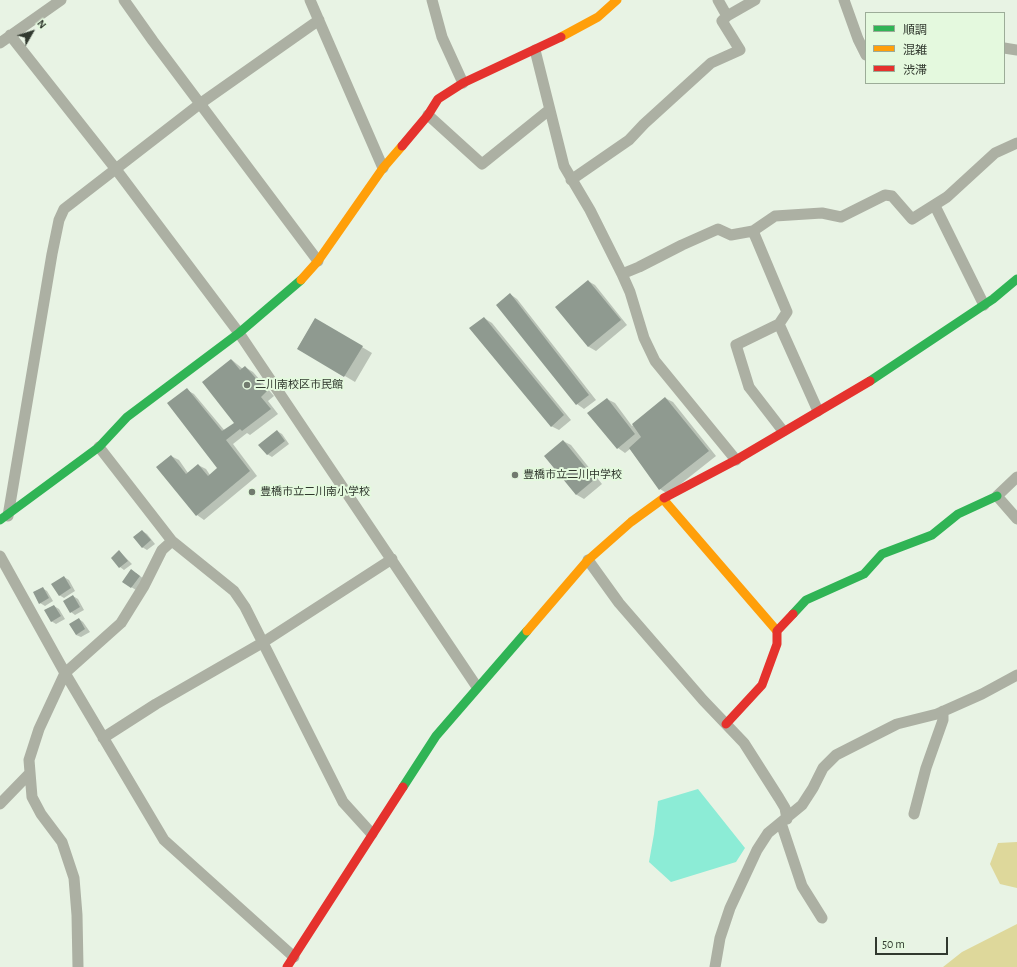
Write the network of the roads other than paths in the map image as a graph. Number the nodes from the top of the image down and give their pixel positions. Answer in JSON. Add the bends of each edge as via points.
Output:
{"nodes":[{"id":1,"x":61,"y":0,"type":"edge"},
{"id":2,"x":124,"y":0,"type":"edge"},
{"id":3,"x":310,"y":0,"type":"edge"},
{"id":4,"x":432,"y":0,"type":"edge"},
{"id":5,"x":617,"y":0,"type":"edge"},
{"id":6,"x":718,"y":0,"type":"edge"},
{"id":7,"x":755,"y":0,"type":"edge"},
{"id":8,"x":844,"y":0,"type":"edge"},
{"id":9,"x":727,"y":16,"type":"junction"},
{"id":10,"x":319,"y":20,"type":"junction"},
{"id":11,"x":10,"y":36,"type":"junction"},
{"id":12,"x":0,"y":43,"type":"edge"},
{"id":13,"x":1005,"y":48,"type":"edge"},
{"id":14,"x":535,"y":50,"type":"junction"},
{"id":15,"x":1017,"y":50,"type":"edge"},
{"id":16,"x":865,"y":53,"type":"edge"},
{"id":17,"x":463,"y":83,"type":"junction"},
{"id":18,"x":201,"y":103,"type":"junction"},
{"id":19,"x":549,"y":110,"type":"junction"},
{"id":20,"x":428,"y":115,"type":"junction"},
{"id":21,"x":1017,"y":143,"type":"edge"},
{"id":22,"x":115,"y":168,"type":"junction"},
{"id":23,"x":383,"y":168,"type":"junction"},
{"id":24,"x":571,"y":180,"type":"junction"},
{"id":25,"x":935,"y":206,"type":"junction"},
{"id":26,"x":753,"y":231,"type":"junction"},
{"id":27,"x":318,"y":261,"type":"junction"},
{"id":28,"x":622,"y":274,"type":"junction"},
{"id":29,"x":1017,"y":279,"type":"edge"},
{"id":30,"x":984,"y":304,"type":"junction"},
{"id":31,"x":779,"y":324,"type":"junction"},
{"id":32,"x":239,"y":333,"type":"junction"},
{"id":33,"x":818,"y":411,"type":"junction"},
{"id":34,"x":783,"y":431,"type":"junction"},
{"id":35,"x":99,"y":447,"type":"junction"},
{"id":36,"x":736,"y":460,"type":"junction"},
{"id":37,"x":1017,"y":477,"type":"edge"},
{"id":38,"x":997,"y":496,"type":"junction"},
{"id":39,"x":663,"y":499,"type":"junction"},
{"id":40,"x":4,"y":518,"type":"edge"},
{"id":41,"x":1017,"y":519,"type":"edge"},
{"id":42,"x":172,"y":541,"type":"junction"},
{"id":43,"x":0,"y":556,"type":"edge"},
{"id":44,"x":392,"y":559,"type":"junction"},
{"id":45,"x":588,"y":560,"type":"junction"},
{"id":46,"x":777,"y":631,"type":"junction"},
{"id":47,"x":262,"y":643,"type":"junction"},
{"id":48,"x":64,"y":673,"type":"junction"},
{"id":49,"x":1017,"y":675,"type":"edge"},
{"id":50,"x":477,"y":687,"type":"junction"},
{"id":51,"x":943,"y":711,"type":"junction"},
{"id":52,"x":726,"y":724,"type":"junction"},
{"id":53,"x":103,"y":738,"type":"junction"},
{"id":54,"x":29,"y":774,"type":"junction"},
{"id":55,"x":0,"y":804,"type":"edge"},
{"id":56,"x":914,"y":814,"type":"dead end"},
{"id":57,"x":784,"y":821,"type":"junction"},
{"id":58,"x":372,"y":834,"type":"junction"},
{"id":59,"x":822,"y":918,"type":"dead end"},
{"id":60,"x":294,"y":957,"type":"junction"},
{"id":61,"x":78,"y":967,"type":"edge"},
{"id":62,"x":287,"y":967,"type":"edge"},
{"id":63,"x":715,"y":967,"type":"edge"}],
"edges":[{"from":1,"to":11,"type":"street"},
{"from":2,"to":18,"type":"street"},
{"from":3,"to":10,"type":"street"},
{"from":4,"to":17,"type":"street","via":[[442,37]]},
{"from":5,"to":14,"type":"street","via":[[598,17]]},
{"from":6,"to":9,"type":"street"},
{"from":7,"to":9,"type":"street"},
{"from":8,"to":16,"type":"street"},
{"from":9,"to":24,"type":"street","via":[[722,21],[740,50],[711,63],[629,140]]},
{"from":10,"to":18,"type":"street"},
{"from":10,"to":23,"type":"street"},
{"from":11,"to":12,"type":"street"},
{"from":11,"to":22,"type":"street"},
{"from":13,"to":15,"type":"street"},
{"from":14,"to":17,"type":"street"},
{"from":14,"to":19,"type":"street"},
{"from":17,"to":20,"type":"street","via":[[438,99]]},
{"from":18,"to":22,"type":"street"},
{"from":18,"to":27,"type":"street"},
{"from":19,"to":20,"type":"street","via":[[482,164]]},
{"from":19,"to":24,"type":"street","via":[[564,166]]},
{"from":20,"to":23,"type":"street"},
{"from":21,"to":25,"type":"street","via":[[996,153]]},
{"from":22,"to":32,"type":"street"},
{"from":22,"to":40,"type":"street","via":[[64,209],[59,220]]},
{"from":23,"to":27,"type":"street"},
{"from":24,"to":28,"type":"street","via":[[590,210]]},
{"from":25,"to":26,"type":"street","via":[[912,219],[892,196],[885,195],[841,217],[822,213],[775,216]]},
{"from":25,"to":30,"type":"street"},
{"from":26,"to":28,"type":"street","via":[[731,235],[718,229]]},
{"from":26,"to":31,"type":"street","via":[[787,312]]},
{"from":27,"to":32,"type":"street","via":[[296,284]]},
{"from":28,"to":36,"type":"street","via":[[644,338],[655,361]]},
{"from":29,"to":30,"type":"street"},
{"from":30,"to":33,"type":"street","via":[[880,374]]},
{"from":31,"to":33,"type":"street"},
{"from":31,"to":34,"type":"street","via":[[736,345],[749,387]]},
{"from":32,"to":35,"type":"street","via":[[127,417]]},
{"from":32,"to":44,"type":"street"},
{"from":33,"to":34,"type":"street"},
{"from":34,"to":36,"type":"street"},
{"from":35,"to":40,"type":"street"},
{"from":35,"to":42,"type":"street"},
{"from":36,"to":39,"type":"street"},
{"from":37,"to":38,"type":"street"},
{"from":38,"to":41,"type":"street"},
{"from":38,"to":46,"type":"street","via":[[958,514],[932,535],[882,554],[864,574],[806,600]]},
{"from":39,"to":45,"type":"street","via":[[631,522]]},
{"from":39,"to":46,"type":"street"},
{"from":42,"to":47,"type":"street","via":[[234,591],[245,607]]},
{"from":42,"to":48,"type":"street","via":[[162,550],[121,623]]},
{"from":43,"to":48,"type":"street"},
{"from":44,"to":47,"type":"street"},
{"from":44,"to":50,"type":"street"},
{"from":45,"to":50,"type":"street"},
{"from":45,"to":52,"type":"street","via":[[619,603]]},
{"from":46,"to":52,"type":"street","via":[[777,644],[762,685]]},
{"from":47,"to":53,"type":"street","via":[[156,704]]},
{"from":47,"to":58,"type":"street","via":[[343,802]]},
{"from":48,"to":53,"type":"street"},
{"from":48,"to":54,"type":"street","via":[[39,729],[29,760]]},
{"from":49,"to":51,"type":"street"},
{"from":50,"to":58,"type":"street","via":[[436,736]]},
{"from":51,"to":56,"type":"street","via":[[943,720],[926,768]]},
{"from":51,"to":57,"type":"street","via":[[897,724],[836,755],[823,768],[802,805]]},
{"from":52,"to":57,"type":"street","via":[[744,743],[785,808]]},
{"from":53,"to":60,"type":"street","via":[[164,840]]},
{"from":54,"to":55,"type":"street"},
{"from":54,"to":61,"type":"street","via":[[32,797],[40,814],[62,842],[74,878]]},
{"from":57,"to":59,"type":"street","via":[[802,886]]},
{"from":57,"to":63,"type":"street","via":[[768,833],[749,865],[720,938]]},
{"from":58,"to":60,"type":"street"},
{"from":60,"to":62,"type":"street"}]}
